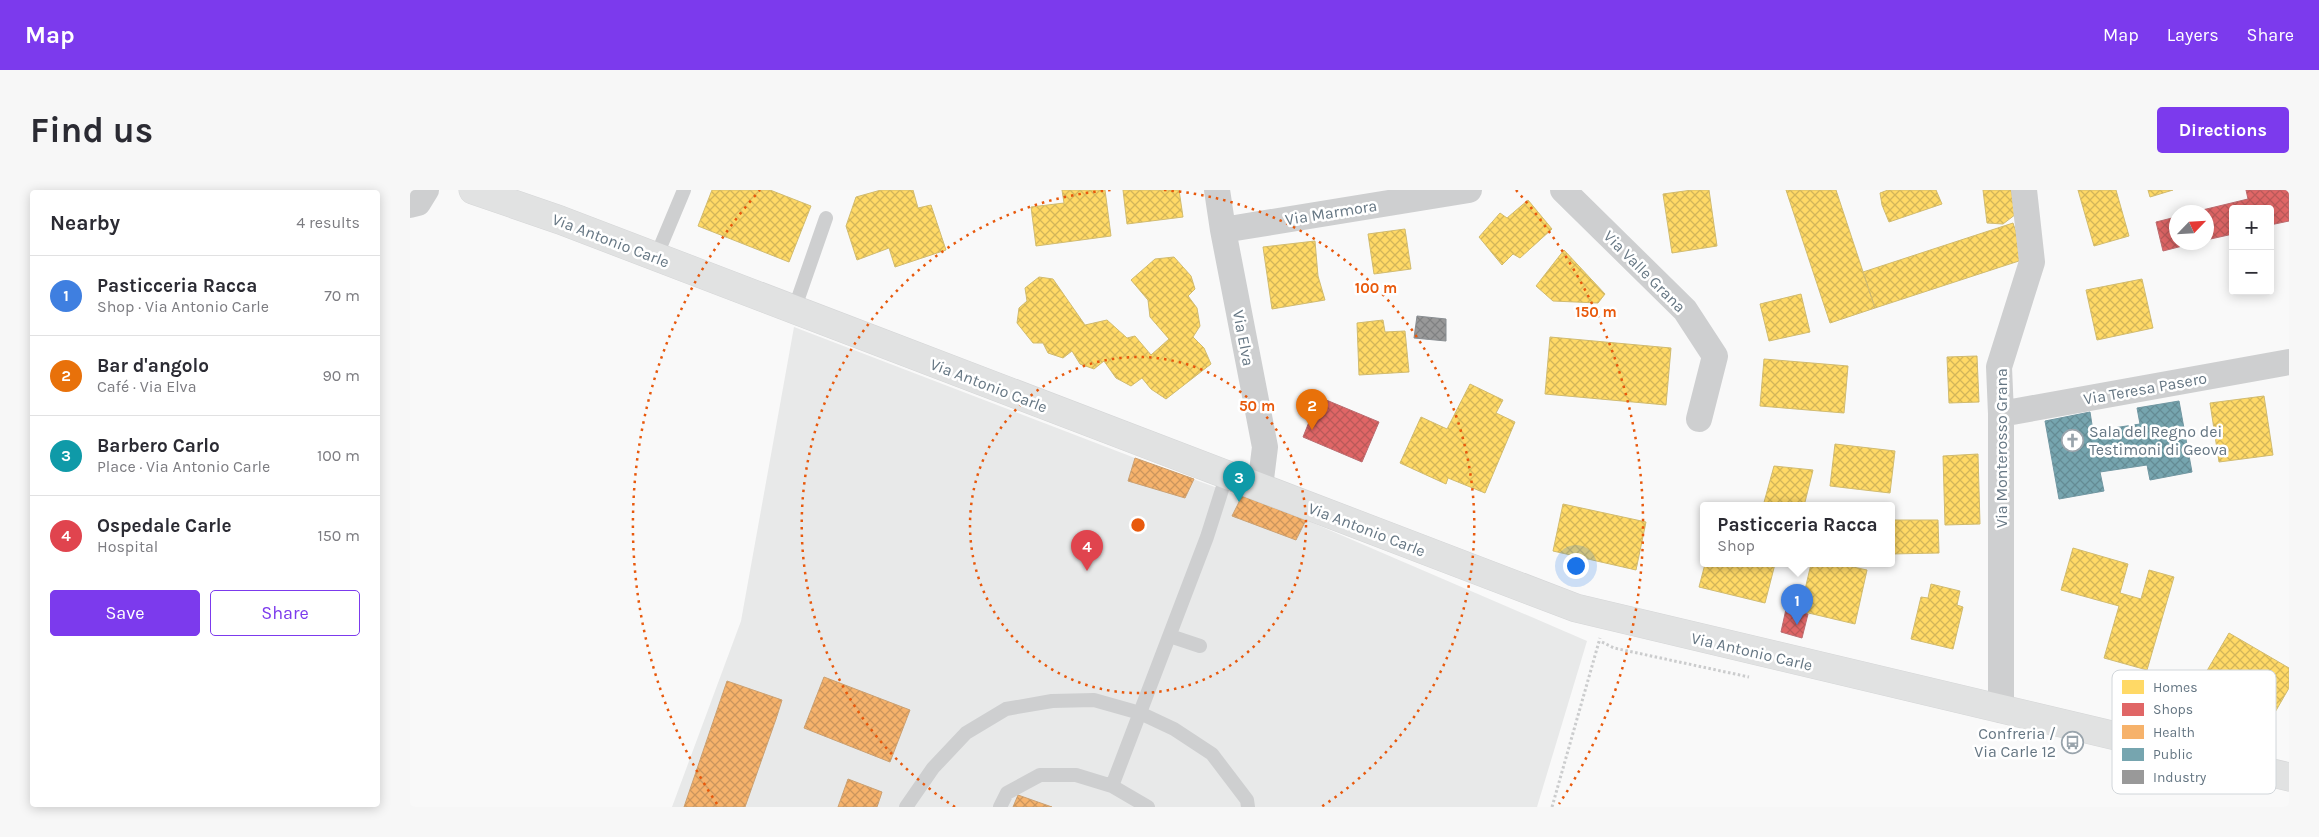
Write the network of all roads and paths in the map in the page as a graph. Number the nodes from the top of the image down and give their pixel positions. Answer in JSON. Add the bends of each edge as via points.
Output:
{"nodes":[{"id":1,"x":426,"y":190,"type":"edge"},
{"id":2,"x":473,"y":190,"type":"edge"},
{"id":3,"x":684,"y":190,"type":"edge"},
{"id":4,"x":1217,"y":190,"type":"edge"},
{"id":5,"x":1469,"y":190,"type":"edge"},
{"id":6,"x":1563,"y":190,"type":"edge"},
{"id":7,"x":2024,"y":190,"type":"edge"},
{"id":8,"x":410,"y":205,"type":"edge"},
{"id":9,"x":826,"y":218,"type":"dead end"},
{"id":10,"x":1223,"y":230,"type":"junction"},
{"id":11,"x":656,"y":257,"type":"junction"},
{"id":12,"x":794,"y":310,"type":"junction"},
{"id":13,"x":2289,"y":362,"type":"edge"},
{"id":14,"x":2001,"y":414,"type":"junction"},
{"id":15,"x":1699,"y":419,"type":"dead end"},
{"id":16,"x":1227,"y":474,"type":"junction"},
{"id":17,"x":1260,"y":487,"type":"junction"},
{"id":18,"x":1606,"y":616,"type":"junction"},
{"id":19,"x":1170,"y":636,"type":"junction"},
{"id":20,"x":1200,"y":646,"type":"dead end"},
{"id":21,"x":2001,"y":710,"type":"junction"},
{"id":22,"x":1140,"y":713,"type":"junction"},
{"id":23,"x":2112,"y":736,"type":"edge"},
{"id":24,"x":2276,"y":774,"type":"edge"},
{"id":25,"x":2289,"y":777,"type":"edge"},
{"id":26,"x":1112,"y":786,"type":"junction"},
{"id":27,"x":906,"y":807,"type":"edge"},
{"id":28,"x":1000,"y":807,"type":"edge"},
{"id":29,"x":1148,"y":807,"type":"edge"},
{"id":30,"x":1248,"y":807,"type":"edge"},
{"id":31,"x":1552,"y":807,"type":"edge"}],
"edges":[{"from":1,"to":8,"type":"street","via":[[418,203]]},
{"from":2,"to":11,"type":"street","name":"Via Antonio Carle"},
{"from":3,"to":11,"type":"lane"},
{"from":4,"to":10,"type":"street","name":"Via Elva"},
{"from":5,"to":10,"type":"street","name":"Via Marmora"},
{"from":6,"to":15,"type":"street","name":"Via Valle Grana","via":[[1686,310],[1715,356]]},
{"from":7,"to":14,"type":"street","name":"Via Monterosso Grana","via":[[2032,262],[1999,367]]},
{"from":9,"to":12,"type":"lane"},
{"from":10,"to":17,"type":"street","name":"Via Elva","via":[[1265,447]]},
{"from":11,"to":12,"type":"street","name":"Via Antonio Carle"},
{"from":12,"to":16,"type":"street","name":"Via Antonio Carle"},
{"from":13,"to":14,"type":"street","name":"Via Teresa Pasero"},
{"from":14,"to":21,"type":"street","name":"Via Monterosso Grana"},
{"from":16,"to":17,"type":"street","name":"Via Antonio Carle"},
{"from":16,"to":19,"type":"lane"},
{"from":17,"to":18,"type":"street","name":"Via Antonio Carle","via":[[1576,608]]},
{"from":18,"to":21,"type":"street","name":"Via Antonio Carle"},
{"from":18,"to":31,"type":"path"},
{"from":19,"to":20,"type":"lane"},
{"from":19,"to":22,"type":"lane"},
{"from":21,"to":23,"type":"street","name":"Via Antonio Carle"},
{"from":22,"to":26,"type":"lane"},
{"from":22,"to":27,"type":"lane","via":[[1094,700],[1052,701],[1006,709],[966,733],[933,768]]},
{"from":22,"to":30,"type":"lane","via":[[1174,729],[1212,754],[1247,800]]},
{"from":24,"to":25,"type":"street","name":"Via Antonio Carle"},
{"from":26,"to":28,"type":"lane","via":[[1076,775],[1040,775],[1007,793]]},
{"from":26,"to":29,"type":"lane"}]}
